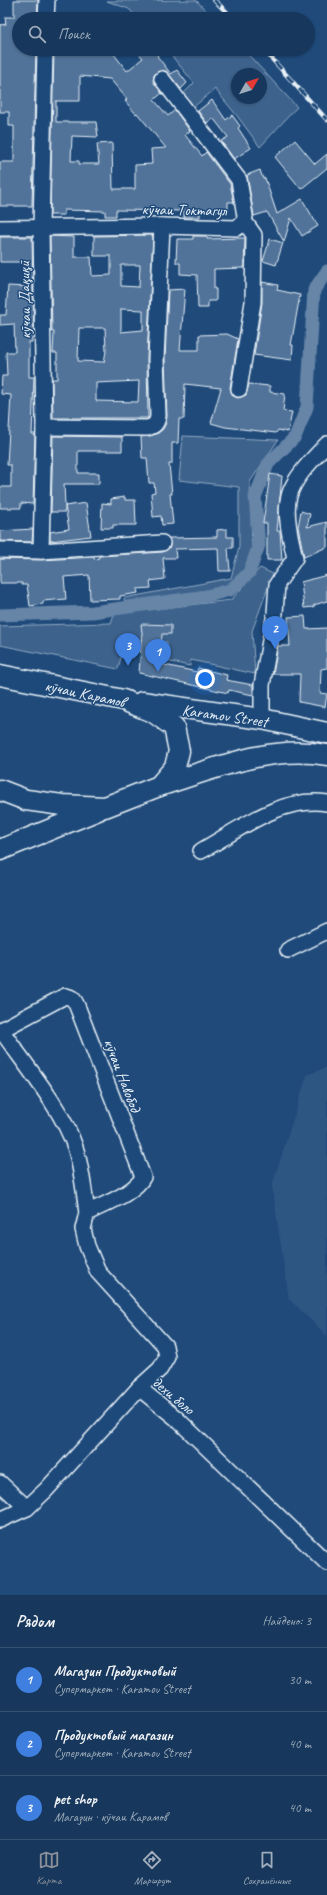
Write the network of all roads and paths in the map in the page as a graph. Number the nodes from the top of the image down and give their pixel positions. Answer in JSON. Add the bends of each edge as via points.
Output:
{"nodes":[{"id":1,"x":47,"y":0,"type":"edge"},
{"id":2,"x":46,"y":12,"type":"edge"},
{"id":3,"x":45,"y":56,"type":"edge"},
{"id":4,"x":162,"y":79,"type":"dead end"},
{"id":5,"x":244,"y":221,"type":"junction"},
{"id":6,"x":162,"y":226,"type":"junction"},
{"id":7,"x":41,"y":227,"type":"junction"},
{"id":8,"x":0,"y":228,"type":"edge"},
{"id":9,"x":240,"y":389,"type":"dead end"},
{"id":10,"x":44,"y":427,"type":"junction"},
{"id":11,"x":327,"y":444,"type":"edge"},
{"id":12,"x":162,"y":543,"type":"dead end"},
{"id":13,"x":0,"y":550,"type":"edge"},
{"id":14,"x":41,"y":550,"type":"junction"},
{"id":15,"x":0,"y":675,"type":"edge"},
{"id":16,"x":123,"y":700,"type":"junction"},
{"id":17,"x":262,"y":719,"type":"junction"},
{"id":18,"x":327,"y":733,"type":"edge"},
{"id":19,"x":327,"y":755,"type":"edge"},
{"id":20,"x":159,"y":786,"type":"junction"},
{"id":21,"x":0,"y":790,"type":"edge"},
{"id":22,"x":327,"y":803,"type":"edge"},
{"id":23,"x":105,"y":808,"type":"junction"},
{"id":24,"x":0,"y":850,"type":"edge"},
{"id":25,"x":201,"y":851,"type":"dead end"},
{"id":26,"x":327,"y":931,"type":"edge"},
{"id":27,"x":288,"y":950,"type":"dead end"},
{"id":28,"x":1,"y":1030,"type":"edge"},
{"id":29,"x":87,"y":1213,"type":"junction"},
{"id":30,"x":139,"y":1388,"type":"junction"},
{"id":31,"x":0,"y":1483,"type":"edge"},
{"id":32,"x":27,"y":1508,"type":"junction"},
{"id":33,"x":0,"y":1520,"type":"edge"},
{"id":34,"x":327,"y":1563,"type":"edge"}],
"edges":[{"from":1,"to":2,"type":"street"},
{"from":3,"to":7,"type":"street","name":"кӯчаи Дақиқӣ"},
{"from":4,"to":5,"type":"street","name":"кӯчаи Токтагул","via":[[239,180]]},
{"from":5,"to":6,"type":"street","name":"кӯчаи Токтагул","via":[[237,228]]},
{"from":5,"to":9,"type":"street","via":[[254,235],[253,302]]},
{"from":6,"to":7,"type":"street","name":"кӯчаи Токтагул"},
{"from":6,"to":10,"type":"street","via":[[156,359],[157,422],[147,428]]},
{"from":7,"to":8,"type":"street","name":"кӯчаи Токтагул"},
{"from":7,"to":10,"type":"street","name":"кӯчаи Дақиқӣ"},
{"from":10,"to":14,"type":"street","name":"кӯчаи Дақиқӣ"},
{"from":11,"to":17,"type":"street","via":[[304,469],[289,496],[288,525],[295,558],[277,584],[275,613],[262,685]]},
{"from":12,"to":14,"type":"street"},
{"from":13,"to":14,"type":"street"},
{"from":15,"to":16,"type":"main road","name":"кӯчаи Карамов"},
{"from":16,"to":17,"type":"main road","name":"Karamov Street"},
{"from":16,"to":20,"type":"main road","name":"кӯчаи Карамов","via":[[153,712],[174,727],[179,751],[174,767]]},
{"from":17,"to":18,"type":"main road","name":"Karamov Street"},
{"from":19,"to":20,"type":"main road","name":"Karamov Street","via":[[274,753]]},
{"from":20,"to":23,"type":"main road","name":"кӯчаи Карамов"},
{"from":21,"to":23,"type":"main road","name":"кӯчаи Карамов","via":[[26,800]]},
{"from":22,"to":25,"type":"street","via":[[299,804],[268,812]]},
{"from":23,"to":24,"type":"main road"},
{"from":26,"to":27,"type":"street"},
{"from":28,"to":29,"type":"street","name":"кӯчаи Навобод","via":[[63,1122],[74,1146],[81,1172]]},
{"from":28,"to":29,"type":"street","name":"кӯчаи Навобод","via":[[65,996],[74,1000],[77,1006],[143,1176],[139,1184],[133,1188]]},
{"from":29,"to":30,"type":"street","name":"кӯчаи Навобод","via":[[83,1229],[98,1272],[165,1346],[167,1357],[160,1369]]},
{"from":30,"to":32,"type":"street","name":"дехи боло"},
{"from":30,"to":34,"type":"street","name":"дехи боло","via":[[176,1418]]},
{"from":31,"to":32,"type":"street"},
{"from":32,"to":33,"type":"street","name":"дехи боло"}]}
